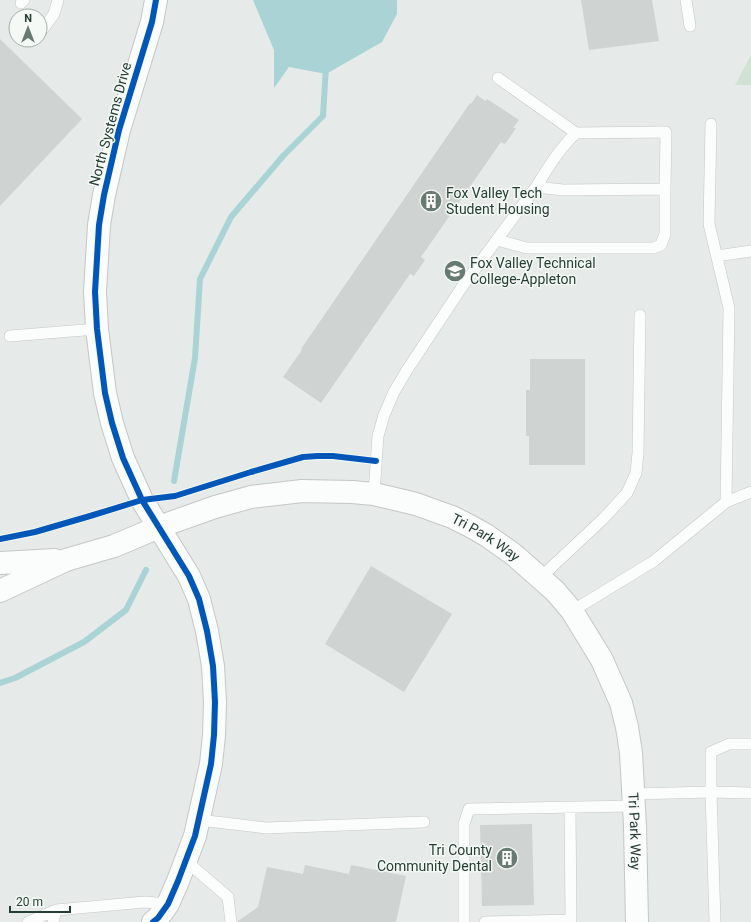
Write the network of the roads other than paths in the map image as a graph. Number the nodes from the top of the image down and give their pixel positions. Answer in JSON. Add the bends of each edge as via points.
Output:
{"nodes":[{"id":1,"x":58,"y":0,"type":"edge"},
{"id":2,"x":156,"y":0,"type":"edge"},
{"id":3,"x":686,"y":0,"type":"edge"},
{"id":4,"x":48,"y":22,"type":"edge"},
{"id":5,"x":690,"y":26,"type":"dead end"},
{"id":6,"x":498,"y":78,"type":"dead end"},
{"id":7,"x":711,"y":124,"type":"dead end"},
{"id":8,"x":576,"y":133,"type":"junction"},
{"id":9,"x":536,"y":187,"type":"junction"},
{"id":10,"x":665,"y":189,"type":"junction"},
{"id":11,"x":497,"y":240,"type":"junction"},
{"id":12,"x":751,"y":251,"type":"edge"},
{"id":13,"x":717,"y":256,"type":"junction"},
{"id":14,"x":640,"y":315,"type":"dead end"},
{"id":15,"x":97,"y":328,"type":"junction"},
{"id":16,"x":10,"y":336,"type":"dead end"},
{"id":17,"x":751,"y":492,"type":"edge"},
{"id":18,"x":374,"y":494,"type":"junction"},
{"id":19,"x":726,"y":502,"type":"junction"},
{"id":20,"x":159,"y":527,"type":"junction"},
{"id":21,"x":66,"y":560,"type":"junction"},
{"id":22,"x":0,"y":564,"type":"edge"},
{"id":23,"x":540,"y":578,"type":"junction"},
{"id":24,"x":0,"y":591,"type":"edge"},
{"id":25,"x":572,"y":612,"type":"junction"},
{"id":26,"x":751,"y":744,"type":"edge"},
{"id":27,"x":710,"y":792,"type":"junction"},
{"id":28,"x":751,"y":793,"type":"edge"},
{"id":29,"x":634,"y":800,"type":"junction"},
{"id":30,"x":570,"y":808,"type":"junction"},
{"id":31,"x":199,"y":820,"type":"junction"},
{"id":32,"x":424,"y":822,"type":"dead end"},
{"id":33,"x":186,"y":861,"type":"junction"},
{"id":34,"x":56,"y":910,"type":"junction"},
{"id":35,"x":160,"y":916,"type":"edge"},
{"id":36,"x":28,"y":922,"type":"edge"},
{"id":37,"x":53,"y":922,"type":"edge"},
{"id":38,"x":231,"y":922,"type":"edge"},
{"id":39,"x":464,"y":922,"type":"edge"},
{"id":40,"x":485,"y":922,"type":"edge"},
{"id":41,"x":637,"y":922,"type":"edge"},
{"id":42,"x":715,"y":922,"type":"edge"}],
"edges":[{"from":1,"to":4,"type":"lane","via":[[54,14]]},
{"from":2,"to":15,"type":"street","name":"North Systems Drive","via":[[152,22],[119,130],[104,195],[99,225],[96,277]]},
{"from":3,"to":5,"type":"lane"},
{"from":6,"to":8,"type":"lane"},
{"from":7,"to":13,"type":"lane","via":[[709,224]]},
{"from":8,"to":9,"type":"lane","via":[[550,164]]},
{"from":8,"to":10,"type":"lane","via":[[666,132]]},
{"from":9,"to":10,"type":"lane","via":[[563,190]]},
{"from":9,"to":11,"type":"lane"},
{"from":10,"to":11,"type":"lane","via":[[665,234],[661,245],[653,248],[527,248]]},
{"from":11,"to":18,"type":"lane","via":[[464,284],[394,392],[378,436]]},
{"from":12,"to":13,"type":"lane"},
{"from":13,"to":19,"type":"lane","via":[[729,308]]},
{"from":14,"to":23,"type":"lane","via":[[636,473],[627,493],[603,520]]},
{"from":15,"to":16,"type":"lane"},
{"from":15,"to":20,"type":"street","name":"North Systems Drive","via":[[100,361],[112,424],[142,500]]},
{"from":17,"to":19,"type":"lane"},
{"from":18,"to":20,"type":"street","name":"Tri Park Way","via":[[302,492],[251,498],[215,507]]},
{"from":18,"to":23,"type":"street","name":"Tri Park Way","via":[[416,504],[470,526],[513,554]]},
{"from":19,"to":25,"type":"lane","via":[[654,561]]},
{"from":20,"to":21,"type":"street","name":"Tri Park Way","via":[[114,546]]},
{"from":20,"to":31,"type":"street","name":"North Systems Drive","via":[[189,576],[199,599],[213,666],[214,735],[211,764]]},
{"from":21,"to":22,"type":"street","name":"Tri Park Way"},
{"from":21,"to":24,"type":"street","name":"Tri Park Way"},
{"from":23,"to":25,"type":"street","name":"Tri Park Way","via":[[555,591]]},
{"from":25,"to":29,"type":"street","name":"Tri Park Way","via":[[602,660],[621,703],[631,753]]},
{"from":26,"to":27,"type":"lane","via":[[729,744],[711,752]]},
{"from":27,"to":28,"type":"lane"},
{"from":27,"to":29,"type":"lane"},
{"from":27,"to":42,"type":"lane"},
{"from":29,"to":30,"type":"lane"},
{"from":29,"to":41,"type":"street","name":"Tri Park Way"},
{"from":30,"to":39,"type":"lane","via":[[469,809],[464,824]]},
{"from":30,"to":40,"type":"lane","via":[[571,920]]},
{"from":31,"to":32,"type":"lane","via":[[266,828]]},
{"from":31,"to":33,"type":"street","name":"North Systems Drive"},
{"from":33,"to":35,"type":"street","name":"North Systems Drive"},
{"from":33,"to":38,"type":"lane","via":[[228,897]]},
{"from":34,"to":35,"type":"lane","via":[[145,902]]},
{"from":34,"to":36,"type":"lane"},
{"from":34,"to":37,"type":"lane"}]}
